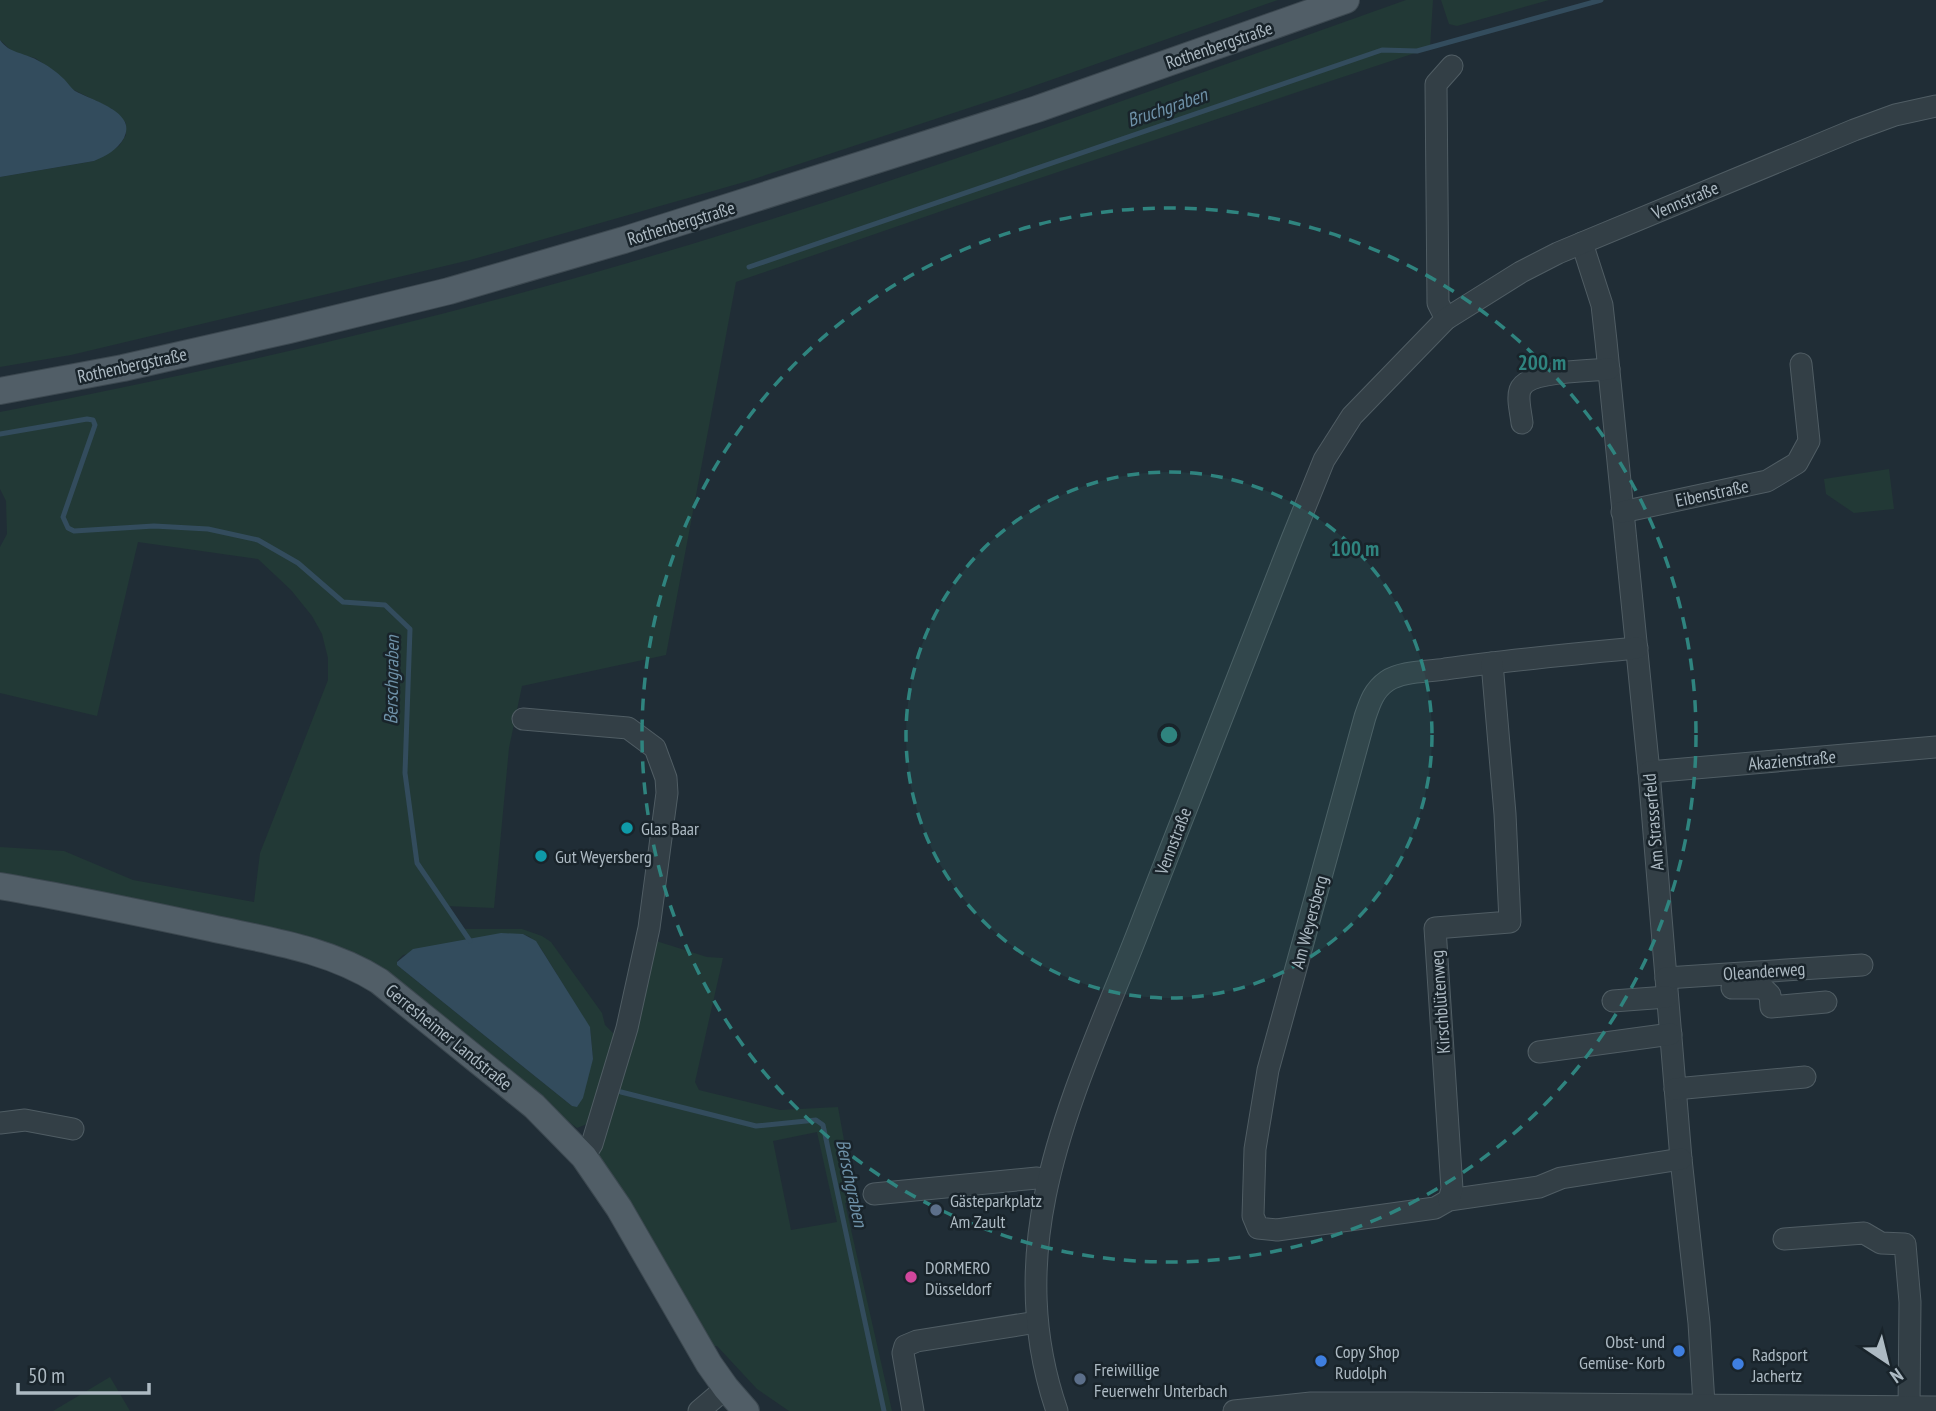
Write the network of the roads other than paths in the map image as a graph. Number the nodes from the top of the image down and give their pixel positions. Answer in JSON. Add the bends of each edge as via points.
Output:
{"nodes":[{"id":1,"x":1346,"y":0,"type":"edge"},
{"id":2,"x":1451,"y":66,"type":"dead end"},
{"id":3,"x":1936,"y":106,"type":"edge"},
{"id":4,"x":1582,"y":243,"type":"junction"},
{"id":5,"x":1446,"y":319,"type":"junction"},
{"id":6,"x":1801,"y":364,"type":"dead end"},
{"id":7,"x":1609,"y":369,"type":"junction"},
{"id":8,"x":0,"y":391,"type":"edge"},
{"id":9,"x":1522,"y":423,"type":"dead end"},
{"id":10,"x":1622,"y":512,"type":"junction"},
{"id":11,"x":1637,"y":648,"type":"junction"},
{"id":12,"x":1492,"y":663,"type":"junction"},
{"id":13,"x":523,"y":719,"type":"dead end"},
{"id":14,"x":1936,"y":747,"type":"edge"},
{"id":15,"x":1648,"y":772,"type":"junction"},
{"id":16,"x":0,"y":886,"type":"edge"},
{"id":17,"x":1862,"y":965,"type":"dead end"},
{"id":18,"x":1667,"y":989,"type":"junction"},
{"id":19,"x":1613,"y":1001,"type":"dead end"},
{"id":20,"x":1826,"y":1002,"type":"dead end"},
{"id":21,"x":1671,"y":1034,"type":"junction"},
{"id":22,"x":1539,"y":1052,"type":"dead end"},
{"id":23,"x":1805,"y":1077,"type":"dead end"},
{"id":24,"x":1675,"y":1089,"type":"junction"},
{"id":25,"x":0,"y":1123,"type":"edge"},
{"id":26,"x":74,"y":1129,"type":"dead end"},
{"id":27,"x":583,"y":1157,"type":"junction"},
{"id":28,"x":1681,"y":1159,"type":"junction"},
{"id":29,"x":1048,"y":1180,"type":"junction"},
{"id":30,"x":874,"y":1194,"type":"dead end"},
{"id":31,"x":1449,"y":1200,"type":"junction"},
{"id":32,"x":1784,"y":1239,"type":"dead end"},
{"id":33,"x":1042,"y":1312,"type":"junction"},
{"id":34,"x":726,"y":1388,"type":"junction"},
{"id":35,"x":1398,"y":1407,"type":"edge"},
{"id":36,"x":1697,"y":1407,"type":"edge"},
{"id":37,"x":1909,"y":1407,"type":"junction"},
{"id":38,"x":1936,"y":1407,"type":"edge"},
{"id":39,"x":744,"y":1410,"type":"edge"},
{"id":40,"x":699,"y":1411,"type":"edge"},
{"id":41,"x":912,"y":1411,"type":"edge"},
{"id":42,"x":1058,"y":1411,"type":"edge"},
{"id":43,"x":1234,"y":1411,"type":"edge"}],
"edges":[{"from":1,"to":8,"type":"main road","name":"Rothenbergstraße","via":[[1037,109],[524,270],[251,339]]},
{"from":2,"to":5,"type":"street","via":[[1436,84],[1438,303]]},
{"from":3,"to":4,"type":"street","name":"Vennstraße","via":[[1854,130]]},
{"from":4,"to":5,"type":"street","name":"Vennstraße","via":[[1521,272]]},
{"from":4,"to":7,"type":"street","name":"Am Strasserfeld","via":[[1602,305]]},
{"from":5,"to":29,"type":"street","name":"Vennstraße","via":[[1352,416],[1324,460],[1101,1025]]},
{"from":6,"to":10,"type":"street","name":"Eibenstraße","via":[[1809,441],[1797,463],[1767,481]]},
{"from":7,"to":9,"type":"street","via":[[1539,376],[1525,382],[1519,395]]},
{"from":7,"to":10,"type":"street","name":"Am Strasserfeld"},
{"from":10,"to":11,"type":"street","name":"Am Strasserfeld"},
{"from":11,"to":12,"type":"street","name":"Am Weyersberg"},
{"from":11,"to":15,"type":"street","name":"Am Strasserfeld"},
{"from":12,"to":31,"type":"street","name":"Kirschblütenweg","via":[[1510,922],[1434,928],[1452,1189]]},
{"from":12,"to":31,"type":"street","name":"Am Weyersberg","via":[[1405,675],[1390,680],[1370,701],[1268,1070],[1255,1149],[1252,1216],[1258,1228],[1277,1230],[1435,1208]]},
{"from":13,"to":27,"type":"street","via":[[628,728],[655,748],[666,778],[646,941],[627,1028],[592,1144]]},
{"from":14,"to":15,"type":"street","name":"Akazienstraße"},
{"from":15,"to":18,"type":"street","name":"Am Strasserfeld"},
{"from":16,"to":27,"type":"main road","name":"Gerresheimer Landstraße","via":[[310,949],[359,969],[534,1106]]},
{"from":17,"to":18,"type":"street","name":"Oleanderweg"},
{"from":18,"to":19,"type":"street"},
{"from":18,"to":20,"type":"street","via":[[1759,986],[1767,990],[1771,1007]]},
{"from":18,"to":21,"type":"street","name":"Am Strasserfeld"},
{"from":21,"to":22,"type":"street"},
{"from":21,"to":24,"type":"street","name":"Am Strasserfeld"},
{"from":23,"to":24,"type":"street"},
{"from":24,"to":28,"type":"street","name":"Am Strasserfeld"},
{"from":25,"to":26,"type":"street","via":[[25,1120]]},
{"from":27,"to":34,"type":"main road","name":"Gerresheimer Landstraße","via":[[619,1208]]},
{"from":28,"to":31,"type":"street"},
{"from":28,"to":36,"type":"street","name":"Am Strasserfeld","via":[[1699,1323]]},
{"from":29,"to":30,"type":"street"},
{"from":29,"to":33,"type":"street","name":"Vennstraße","via":[[1039,1235]]},
{"from":32,"to":37,"type":"street","via":[[1864,1233],[1881,1243],[1905,1244],[1910,1302]]},
{"from":33,"to":41,"type":"street","via":[[905,1346]]},
{"from":33,"to":42,"type":"street","name":"Vennstraße","via":[[1045,1376]]},
{"from":34,"to":39,"type":"main road","name":"Gerresheimer Landstraße"},
{"from":34,"to":40,"type":"street"},
{"from":35,"to":36,"type":"street"},
{"from":35,"to":43,"type":"street","via":[[1311,1403]]},
{"from":36,"to":37,"type":"street"},
{"from":37,"to":38,"type":"street"}]}
